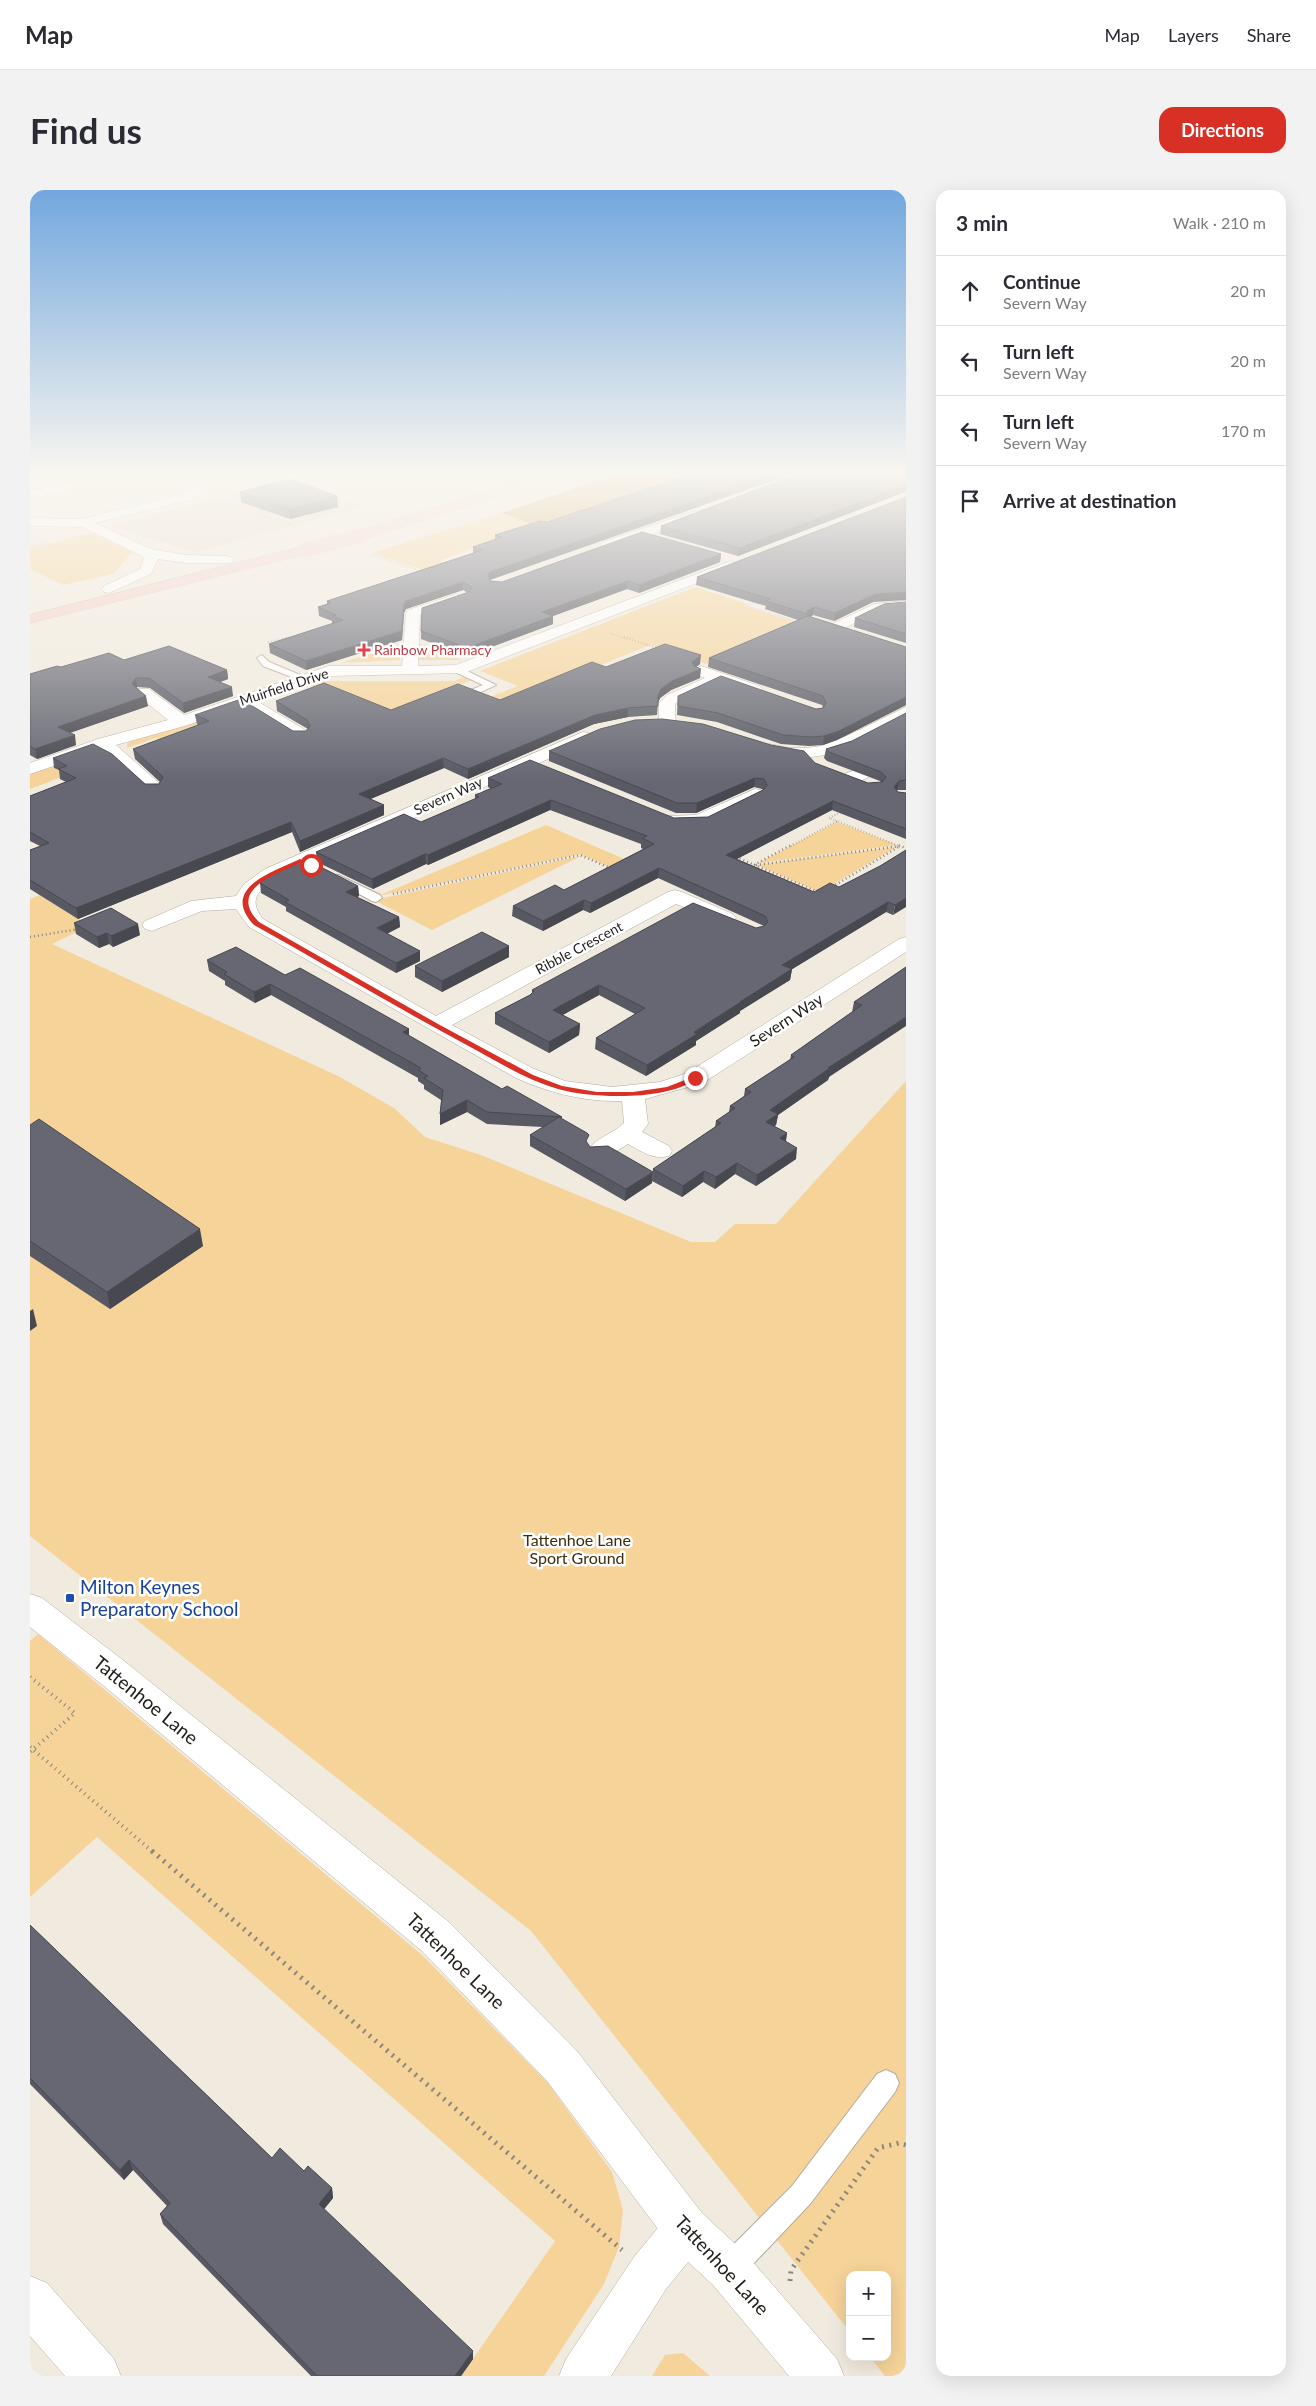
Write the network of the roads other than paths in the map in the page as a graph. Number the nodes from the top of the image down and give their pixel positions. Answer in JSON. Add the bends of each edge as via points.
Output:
{"nodes":[{"id":1,"x":135,"y":576,"type":"edge"},
{"id":2,"x":161,"y":576,"type":"edge"},
{"id":3,"x":201,"y":576,"type":"edge"},
{"id":4,"x":703,"y":576,"type":"edge"},
{"id":5,"x":108,"y":589,"type":"junction"},
{"id":6,"x":463,"y":596,"type":"edge"},
{"id":7,"x":906,"y":605,"type":"edge"},
{"id":8,"x":30,"y":608,"type":"edge"},
{"id":9,"x":30,"y":619,"type":"edge"},
{"id":10,"x":852,"y":633,"type":"edge"},
{"id":11,"x":262,"y":658,"type":"dead end"},
{"id":12,"x":410,"y":670,"type":"junction"},
{"id":13,"x":458,"y":670,"type":"junction"},
{"id":14,"x":701,"y":671,"type":"edge"},
{"id":15,"x":720,"y":678,"type":"junction"},
{"id":16,"x":305,"y":679,"type":"junction"},
{"id":17,"x":143,"y":692,"type":"edge"},
{"id":18,"x":469,"y":694,"type":"edge"},
{"id":19,"x":767,"y":694,"type":"edge"},
{"id":20,"x":244,"y":700,"type":"junction"},
{"id":21,"x":906,"y":712,"type":"edge"},
{"id":22,"x":182,"y":721,"type":"junction"},
{"id":23,"x":667,"y":722,"type":"edge"},
{"id":24,"x":601,"y":730,"type":"edge"},
{"id":25,"x":301,"y":735,"type":"edge"},
{"id":26,"x":104,"y":742,"type":"junction"},
{"id":27,"x":756,"y":744,"type":"edge"},
{"id":28,"x":529,"y":761,"type":"junction"},
{"id":29,"x":829,"y":768,"type":"junction"},
{"id":30,"x":869,"y":768,"type":"edge"},
{"id":31,"x":30,"y":769,"type":"edge"},
{"id":32,"x":551,"y":770,"type":"edge"},
{"id":33,"x":872,"y":787,"type":"edge"},
{"id":34,"x":154,"y":788,"type":"edge"},
{"id":35,"x":755,"y":794,"type":"edge"},
{"id":36,"x":717,"y":796,"type":"edge"},
{"id":37,"x":736,"y":803,"type":"junction"},
{"id":38,"x":655,"y":813,"type":"edge"},
{"id":39,"x":316,"y":867,"type":"junction"},
{"id":40,"x":376,"y":898,"type":"road end"},
{"id":41,"x":154,"y":901,"type":"dead end"},
{"id":42,"x":244,"y":902,"type":"junction"},
{"id":43,"x":176,"y":915,"type":"junction"},
{"id":44,"x":724,"y":917,"type":"junction"},
{"id":45,"x":152,"y":926,"type":"dead end"},
{"id":46,"x":747,"y":928,"type":"edge"},
{"id":47,"x":702,"y":932,"type":"edge"},
{"id":48,"x":906,"y":943,"type":"edge"},
{"id":49,"x":435,"y":1025,"type":"junction"},
{"id":50,"x":633,"y":1094,"type":"junction"},
{"id":51,"x":627,"y":1134,"type":"junction"},
{"id":52,"x":599,"y":1151,"type":"edge"},
{"id":53,"x":660,"y":1151,"type":"dead end"},
{"id":54,"x":30,"y":1608,"type":"edge"},
{"id":55,"x":886,"y":2083,"type":"dead end"},
{"id":56,"x":686,"y":2229,"type":"junction"},
{"id":57,"x":729,"y":2269,"type":"junction"},
{"id":58,"x":30,"y":2300,"type":"edge"},
{"id":59,"x":97,"y":2376,"type":"edge"},
{"id":60,"x":583,"y":2376,"type":"edge"},
{"id":61,"x":820,"y":2376,"type":"edge"}],
"edges":[{"from":1,"to":5,"type":"street"},
{"from":2,"to":5,"type":"highway"},
{"from":3,"to":9,"type":"highway","bridge":true},
{"from":4,"to":13,"type":"street"},
{"from":5,"to":8,"type":"highway"},
{"from":6,"to":12,"type":"street","via":[[413,613]]},
{"from":7,"to":10,"type":"street","via":[[879,607],[828,626]]},
{"from":11,"to":16,"type":"lane","via":[[266,664]]},
{"from":12,"to":13,"type":"street","name":"Muirfield Drive"},
{"from":12,"to":16,"type":"street","name":"Muirfield Drive","via":[[329,671]]},
{"from":13,"to":18,"type":"lane","via":[[491,685]]},
{"from":14,"to":15,"type":"street"},
{"from":15,"to":19,"type":"street"},
{"from":15,"to":23,"type":"street","via":[[673,698],[667,703]]},
{"from":16,"to":20,"type":"street","name":"Muirfield Drive"},
{"from":17,"to":22,"type":"street"},
{"from":20,"to":22,"type":"street","name":"Muirfield Drive"},
{"from":20,"to":25,"type":"street"},
{"from":21,"to":29,"type":"street","via":[[832,750]]},
{"from":22,"to":26,"type":"street","name":"Muirfield Drive"},
{"from":24,"to":28,"type":"street","name":"Severn Way"},
{"from":26,"to":31,"type":"street","name":"Muirfield Drive"},
{"from":26,"to":34,"type":"street"},
{"from":27,"to":29,"type":"street"},
{"from":28,"to":32,"type":"street"},
{"from":28,"to":39,"type":"street","name":"Severn Way"},
{"from":29,"to":30,"type":"street"},
{"from":29,"to":33,"type":"street"},
{"from":35,"to":37,"type":"street"},
{"from":36,"to":37,"type":"street"},
{"from":37,"to":38,"type":"street","via":[[699,821],[673,820]]},
{"from":39,"to":40,"type":"lane"},
{"from":39,"to":42,"type":"street","name":"Severn Way","via":[[258,881]]},
{"from":41,"to":43,"type":"street"},
{"from":42,"to":43,"type":"street","via":[[198,905]]},
{"from":42,"to":49,"type":"street","name":"Severn Way","via":[[247,913],[256,923]]},
{"from":43,"to":45,"type":"street"},
{"from":44,"to":46,"type":"street","name":"Ribble Crescent"},
{"from":44,"to":47,"type":"street"},
{"from":44,"to":49,"type":"street","name":"Ribble Crescent","via":[[675,896]]},
{"from":48,"to":50,"type":"street","name":"Severn Way","via":[[695,1078],[668,1088]]},
{"from":49,"to":50,"type":"street","name":"Severn Way","via":[[531,1076],[560,1087],[597,1094]]},
{"from":50,"to":51,"type":"street","via":[[636,1124]]},
{"from":51,"to":52,"type":"street"},
{"from":51,"to":53,"type":"street"},
{"from":54,"to":56,"type":"street","name":"Tattenhoe Lane","via":[[436,1937],[562,2066]]},
{"from":55,"to":57,"type":"lane","via":[[801,2195]]},
{"from":56,"to":57,"type":"street","name":"Tattenhoe Lane"},
{"from":56,"to":60,"type":"street","via":[[650,2274]]},
{"from":57,"to":61,"type":"street","name":"Tattenhoe Lane"},
{"from":58,"to":59,"type":"street"}]}
